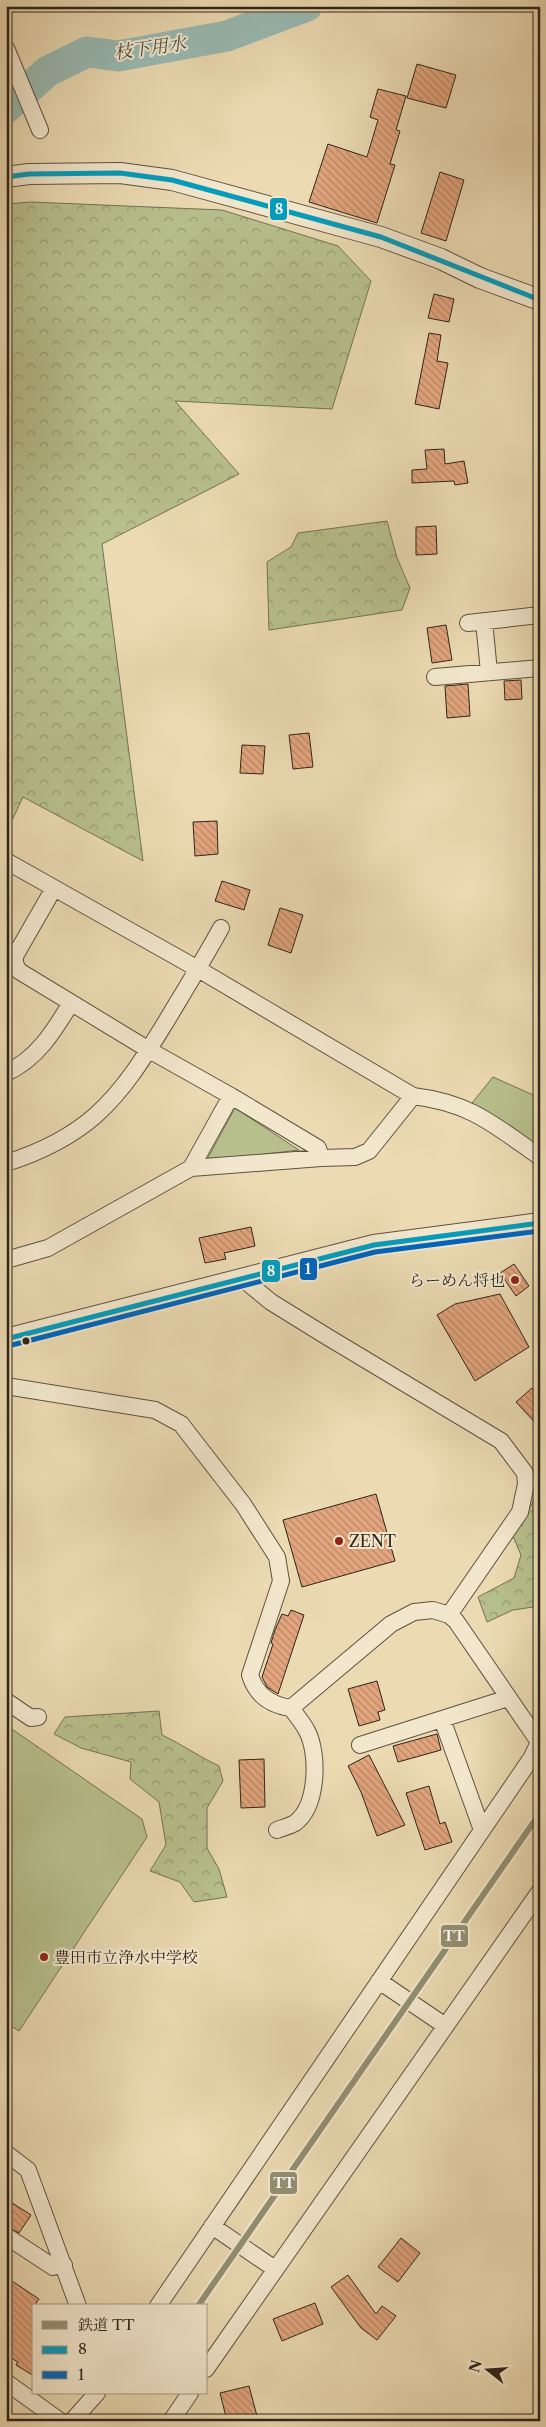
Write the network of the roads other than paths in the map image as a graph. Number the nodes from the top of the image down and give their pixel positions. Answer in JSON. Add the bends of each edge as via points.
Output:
{"nodes":[{"id":1,"x":6,"y":48,"type":"edge"},
{"id":2,"x":40,"y":130,"type":"dead end"},
{"id":3,"x":6,"y":177,"type":"edge"},
{"id":4,"x":540,"y":300,"type":"edge"},
{"id":5,"x":540,"y":615,"type":"edge"},
{"id":6,"x":540,"y":668,"type":"edge"},
{"id":7,"x":489,"y":672,"type":"junction"},
{"id":8,"x":435,"y":677,"type":"dead end"},
{"id":9,"x":6,"y":861,"type":"edge"},
{"id":10,"x":54,"y":888,"type":"junction"},
{"id":11,"x":221,"y":928,"type":"dead end"},
{"id":12,"x":198,"y":969,"type":"junction"},
{"id":13,"x":71,"y":1003,"type":"junction"},
{"id":14,"x":148,"y":1050,"type":"junction"},
{"id":15,"x":6,"y":1073,"type":"edge"},
{"id":16,"x":231,"y":1096,"type":"junction"},
{"id":17,"x":413,"y":1096,"type":"junction"},
{"id":18,"x":540,"y":1157,"type":"edge"},
{"id":19,"x":321,"y":1158,"type":"junction"},
{"id":20,"x":6,"y":1163,"type":"edge"},
{"id":21,"x":191,"y":1168,"type":"junction"},
{"id":22,"x":540,"y":1223,"type":"edge"},
{"id":23,"x":6,"y":1260,"type":"edge"},
{"id":24,"x":243,"y":1279,"type":"junction"},
{"id":25,"x":6,"y":1338,"type":"edge"},
{"id":26,"x":6,"y":1386,"type":"edge"},
{"id":27,"x":448,"y":1615,"type":"junction"},
{"id":28,"x":508,"y":1698,"type":"junction"},
{"id":29,"x":6,"y":1701,"type":"edge"},
{"id":30,"x":291,"y":1708,"type":"junction"},
{"id":31,"x":38,"y":1717,"type":"dead end"},
{"id":32,"x":442,"y":1719,"type":"junction"},
{"id":33,"x":360,"y":1745,"type":"dead end"},
{"id":34,"x":536,"y":1760,"type":"edge"},
{"id":35,"x":276,"y":1830,"type":"dead end"},
{"id":36,"x":482,"y":1830,"type":"junction"},
{"id":37,"x":540,"y":1891,"type":"edge"},
{"id":38,"x":379,"y":1981,"type":"junction"},
{"id":39,"x":444,"y":2025,"type":"junction"},
{"id":40,"x":6,"y":2154,"type":"edge"},
{"id":41,"x":212,"y":2226,"type":"junction"},
{"id":42,"x":6,"y":2236,"type":"edge"},
{"id":43,"x":64,"y":2265,"type":"junction"},
{"id":44,"x":275,"y":2269,"type":"junction"},
{"id":45,"x":77,"y":2304,"type":"edge"},
{"id":46,"x":159,"y":2304,"type":"edge"},
{"id":47,"x":208,"y":2366,"type":"edge"},
{"id":48,"x":6,"y":2382,"type":"edge"},
{"id":49,"x":96,"y":2394,"type":"edge"},
{"id":50,"x":189,"y":2394,"type":"edge"},
{"id":51,"x":60,"y":2421,"type":"edge"},
{"id":52,"x":72,"y":2421,"type":"edge"},
{"id":53,"x":171,"y":2421,"type":"edge"}],
"edges":[{"from":1,"to":2,"type":"street"},
{"from":3,"to":4,"type":"street","via":[[120,173],[172,180],[381,237]]},
{"from":5,"to":7,"type":"street","via":[[476,622]]},
{"from":6,"to":7,"type":"street"},
{"from":7,"to":8,"type":"street"},
{"from":9,"to":10,"type":"street"},
{"from":10,"to":12,"type":"street"},
{"from":10,"to":13,"type":"street","via":[[14,960],[21,973]]},
{"from":11,"to":12,"type":"street"},
{"from":12,"to":14,"type":"street"},
{"from":12,"to":17,"type":"street"},
{"from":13,"to":14,"type":"street"},
{"from":13,"to":15,"type":"street","via":[[49,1039]]},
{"from":14,"to":16,"type":"street"},
{"from":14,"to":20,"type":"street","via":[[122,1089],[95,1116],[53,1143]]},
{"from":16,"to":19,"type":"street","via":[[318,1148]]},
{"from":16,"to":21,"type":"street"},
{"from":17,"to":18,"type":"street","via":[[440,1100],[473,1112]]},
{"from":17,"to":19,"type":"street","via":[[369,1151],[354,1157]]},
{"from":19,"to":21,"type":"street"},
{"from":21,"to":23,"type":"street","via":[[48,1248]]},
{"from":22,"to":24,"type":"street","via":[[374,1246]]},
{"from":24,"to":25,"type":"street"},
{"from":24,"to":27,"type":"street","via":[[271,1302],[501,1441],[525,1473],[520,1512]]},
{"from":26,"to":30,"type":"street","via":[[155,1410],[181,1424],[243,1504],[277,1557],[281,1581],[250,1675],[254,1689],[280,1706]]},
{"from":27,"to":28,"type":"street","via":[[456,1621]]},
{"from":27,"to":30,"type":"street","via":[[422,1610],[391,1624]]},
{"from":28,"to":32,"type":"street"},
{"from":28,"to":34,"type":"street","via":[[539,1742]]},
{"from":29,"to":31,"type":"street","via":[[31,1718]]},
{"from":30,"to":35,"type":"street","via":[[307,1730],[316,1757],[314,1787],[296,1822]]},
{"from":32,"to":33,"type":"street"},
{"from":32,"to":36,"type":"street"},
{"from":34,"to":36,"type":"street"},
{"from":36,"to":38,"type":"street"},
{"from":37,"to":39,"type":"street"},
{"from":38,"to":39,"type":"street"},
{"from":38,"to":41,"type":"street"},
{"from":39,"to":44,"type":"street"},
{"from":40,"to":43,"type":"street","via":[[28,2170]]},
{"from":41,"to":44,"type":"street"},
{"from":41,"to":46,"type":"street"},
{"from":42,"to":43,"type":"street","via":[[53,2267]]},
{"from":43,"to":45,"type":"street"},
{"from":44,"to":47,"type":"street"},
{"from":48,"to":51,"type":"street"},
{"from":49,"to":52,"type":"street"},
{"from":50,"to":53,"type":"street"}]}
